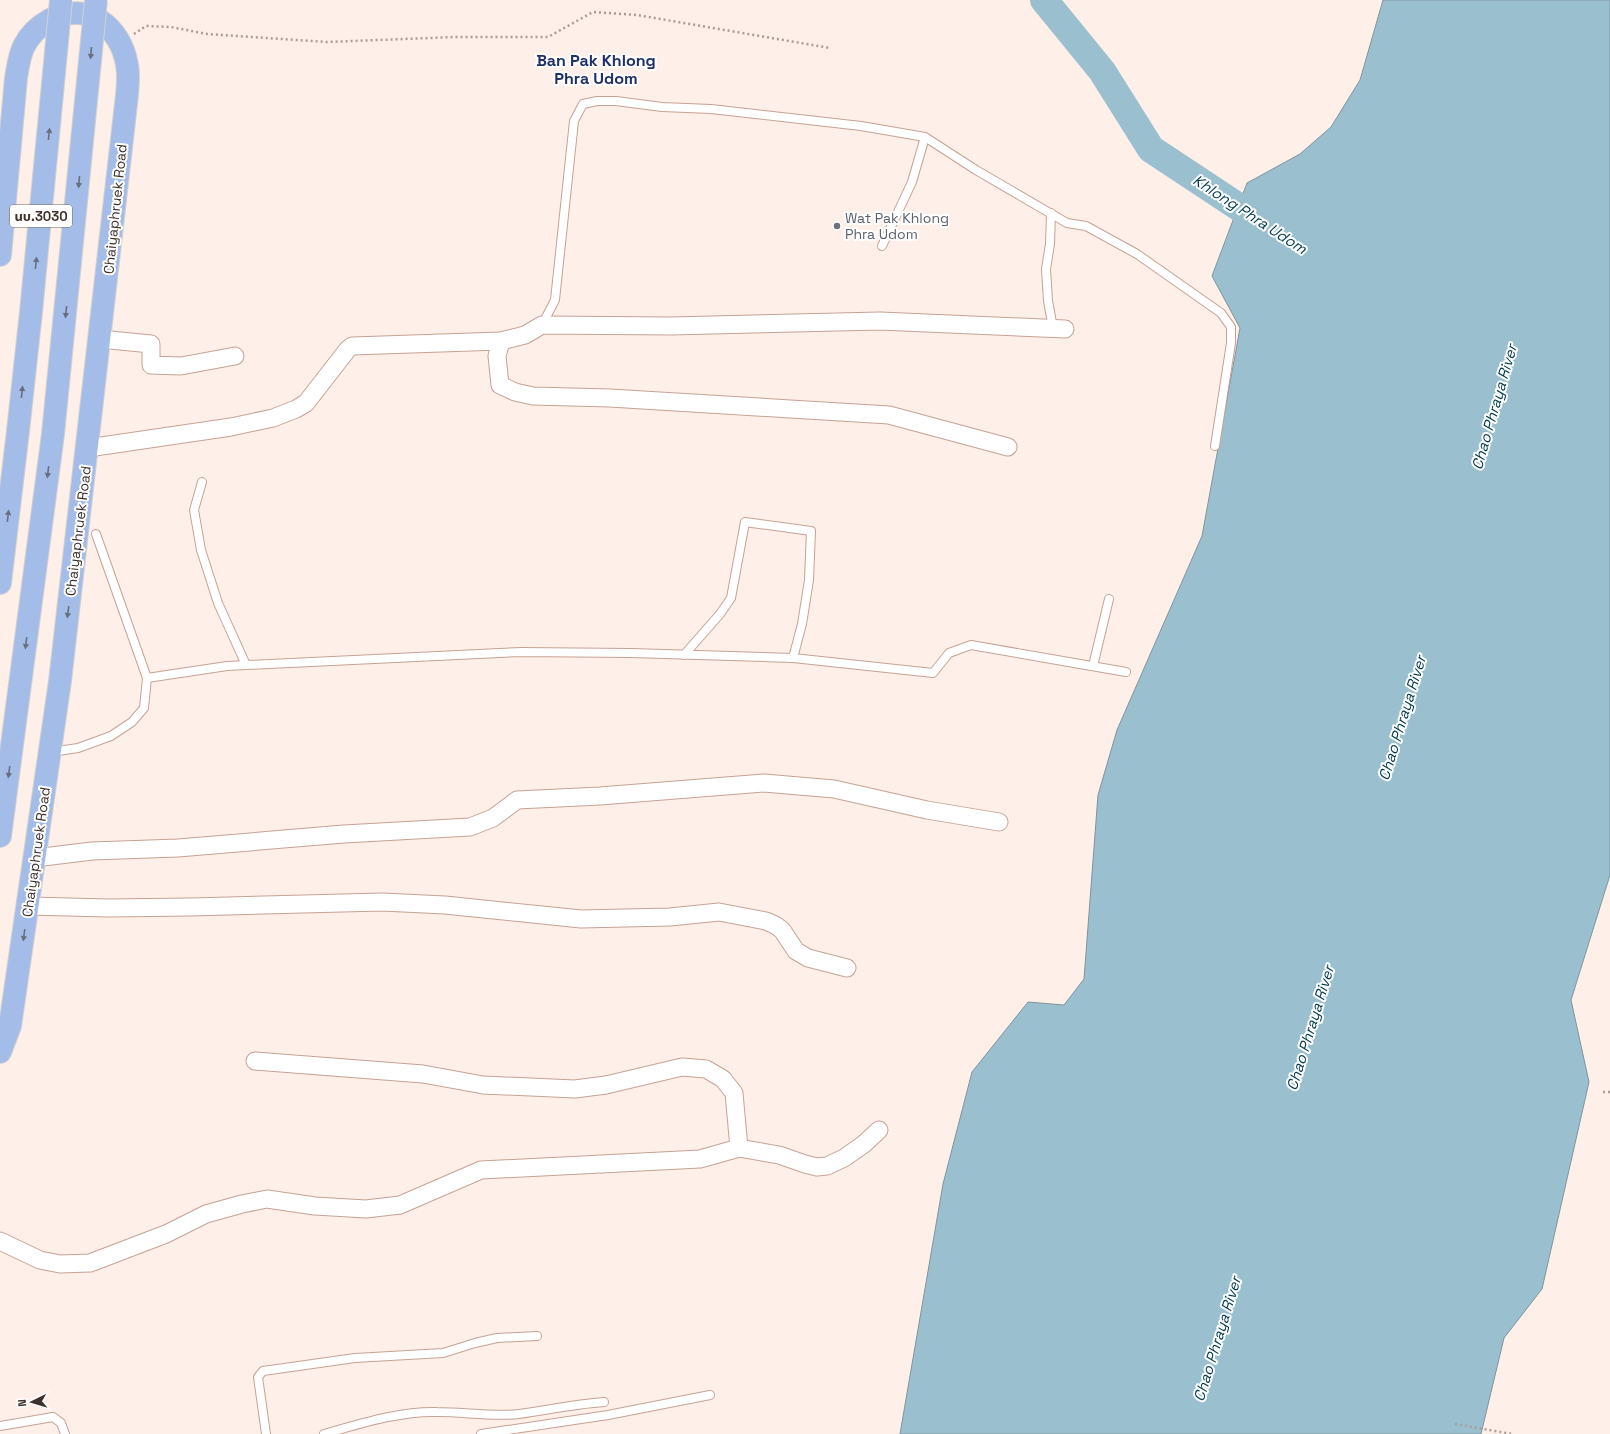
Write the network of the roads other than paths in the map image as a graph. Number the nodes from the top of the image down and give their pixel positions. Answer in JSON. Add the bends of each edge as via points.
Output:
{"nodes":[{"id":1,"x":62,"y":0,"type":"edge"},
{"id":2,"x":96,"y":0,"type":"edge"},
{"id":3,"x":924,"y":137,"type":"junction"},
{"id":4,"x":3,"y":193,"type":"edge"},
{"id":5,"x":1051,"y":213,"type":"junction"},
{"id":6,"x":882,"y":246,"type":"dead end"},
{"id":7,"x":0,"y":255,"type":"edge"},
{"id":8,"x":542,"y":325,"type":"junction"},
{"id":9,"x":1059,"y":328,"type":"joint"},
{"id":10,"x":100,"y":339,"type":"junction"},
{"id":11,"x":501,"y":341,"type":"junction"},
{"id":12,"x":235,"y":356,"type":"dead end"},
{"id":13,"x":1215,"y":446,"type":"dead end"},
{"id":14,"x":1008,"y":447,"type":"dead end"},
{"id":15,"x":88,"y":448,"type":"junction"},
{"id":16,"x":202,"y":482,"type":"dead end"},
{"id":17,"x":96,"y":534,"type":"dead end"},
{"id":18,"x":0,"y":583,"type":"edge"},
{"id":19,"x":1109,"y":599,"type":"dead end"},
{"id":20,"x":684,"y":655,"type":"junction"},
{"id":21,"x":793,"y":658,"type":"junction"},
{"id":22,"x":246,"y":666,"type":"junction"},
{"id":23,"x":1093,"y":666,"type":"junction"},
{"id":24,"x":1126,"y":672,"type":"dead end"},
{"id":25,"x":147,"y":678,"type":"junction"},
{"id":26,"x":50,"y":752,"type":"junction"},
{"id":27,"x":999,"y":822,"type":"dead end"},
{"id":28,"x":0,"y":836,"type":"edge"},
{"id":29,"x":35,"y":858,"type":"junction"},
{"id":30,"x":28,"y":906,"type":"junction"},
{"id":31,"x":847,"y":968,"type":"dead end"},
{"id":32,"x":0,"y":1052,"type":"edge"},
{"id":33,"x":255,"y":1062,"type":"dead end"},
{"id":34,"x":879,"y":1130,"type":"dead end"},
{"id":35,"x":739,"y":1148,"type":"junction"},
{"id":36,"x":0,"y":1241,"type":"edge"},
{"id":37,"x":537,"y":1336,"type":"dead end"},
{"id":38,"x":710,"y":1395,"type":"dead end"},
{"id":39,"x":604,"y":1402,"type":"dead end"},
{"id":40,"x":0,"y":1426,"type":"edge"},
{"id":41,"x":65,"y":1434,"type":"edge"},
{"id":42,"x":266,"y":1434,"type":"edge"},
{"id":43,"x":324,"y":1434,"type":"edge"},
{"id":44,"x":482,"y":1434,"type":"edge"}],
"edges":[{"from":18,"to":1,"type":"main road","number":"นบ.3030","one_way":true,"bridge":true,"via":[[32,304]]},
{"from":2,"to":28,"type":"main road","one_way":true,"bridge":true,"via":[[53,434]]},
{"from":3,"to":5,"type":"lane"},
{"from":3,"to":6,"type":"lane","via":[[912,182]]},
{"from":3,"to":8,"type":"lane","via":[[861,126],[710,109],[662,107],[616,101],[583,104],[574,121],[555,300]]},
{"from":4,"to":7,"type":"main road","name":"Chaiyaphruek Road"},
{"from":4,"to":10,"type":"main road","name":"Chaiyaphruek Road","via":[[19,60],[31,34],[59,15],[76,12],[87,14],[105,23],[120,43],[128,66],[128,79]]},
{"from":5,"to":9,"type":"lane","via":[[1046,269],[1048,301]]},
{"from":5,"to":13,"type":"lane","via":[[1067,223],[1086,226],[1137,254],[1221,313],[1230,324],[1231,343]]},
{"from":8,"to":9,"type":"street","via":[[670,326],[880,321]]},
{"from":8,"to":11,"type":"street","via":[[525,335]]},
{"from":10,"to":12,"type":"street","via":[[151,344],[151,365],[181,366]]},
{"from":10,"to":15,"type":"main road","name":"Chaiyaphruek Road"},
{"from":11,"to":14,"type":"street","via":[[497,356],[500,385],[521,394],[889,415]]},
{"from":11,"to":15,"type":"street","via":[[352,346],[306,403],[273,418],[231,427]]},
{"from":15,"to":26,"type":"main road","name":"Chaiyaphruek Road","one_way":true},
{"from":16,"to":22,"type":"lane","via":[[194,510],[201,550],[218,603]]},
{"from":17,"to":25,"type":"lane"},
{"from":19,"to":23,"type":"lane"},
{"from":20,"to":21,"type":"lane"},
{"from":20,"to":21,"type":"lane","via":[[720,614],[730,598],[745,522],[811,531],[809,580]]},
{"from":20,"to":22,"type":"lane","via":[[520,652]]},
{"from":21,"to":23,"type":"lane","via":[[933,673],[949,653],[971,645]]},
{"from":22,"to":25,"type":"lane","via":[[227,666]]},
{"from":23,"to":24,"type":"lane"},
{"from":25,"to":26,"type":"lane","via":[[144,708],[132,722],[111,736],[85,746]]},
{"from":26,"to":29,"type":"main road","name":"Chaiyaphruek Road"},
{"from":27,"to":29,"type":"street","via":[[927,810],[834,789],[764,783],[517,800],[493,818],[470,827],[344,834],[178,848],[92,851]]},
{"from":29,"to":30,"type":"main road","name":"Chaiyaphruek Road"},
{"from":30,"to":31,"type":"street","via":[[108,908],[382,902],[445,905],[581,919],[670,917],[719,912],[766,921],[782,930],[796,951],[808,958]]},
{"from":30,"to":32,"type":"main road","name":"Chaiyaphruek Road","one_way":true,"via":[[10,1026]]},
{"from":33,"to":35,"type":"street","via":[[417,1074],[483,1085],[575,1089],[606,1085],[682,1067],[706,1068],[723,1079],[734,1093]]},
{"from":34,"to":35,"type":"street","via":[[844,1158],[826,1166],[817,1167],[779,1154]]},
{"from":35,"to":36,"type":"street","via":[[700,1159],[481,1170],[400,1205],[366,1209],[315,1206],[267,1199],[206,1214],[166,1234],[90,1263],[60,1264],[40,1260]]},
{"from":37,"to":42,"type":"lane","via":[[497,1338],[443,1353],[355,1358],[263,1371],[258,1377]]},
{"from":38,"to":44,"type":"lane"},
{"from":39,"to":43,"type":"lane","via":[[519,1414],[484,1415],[436,1411],[405,1415]]},
{"from":40,"to":41,"type":"lane","via":[[53,1417],[61,1422]]}]}
